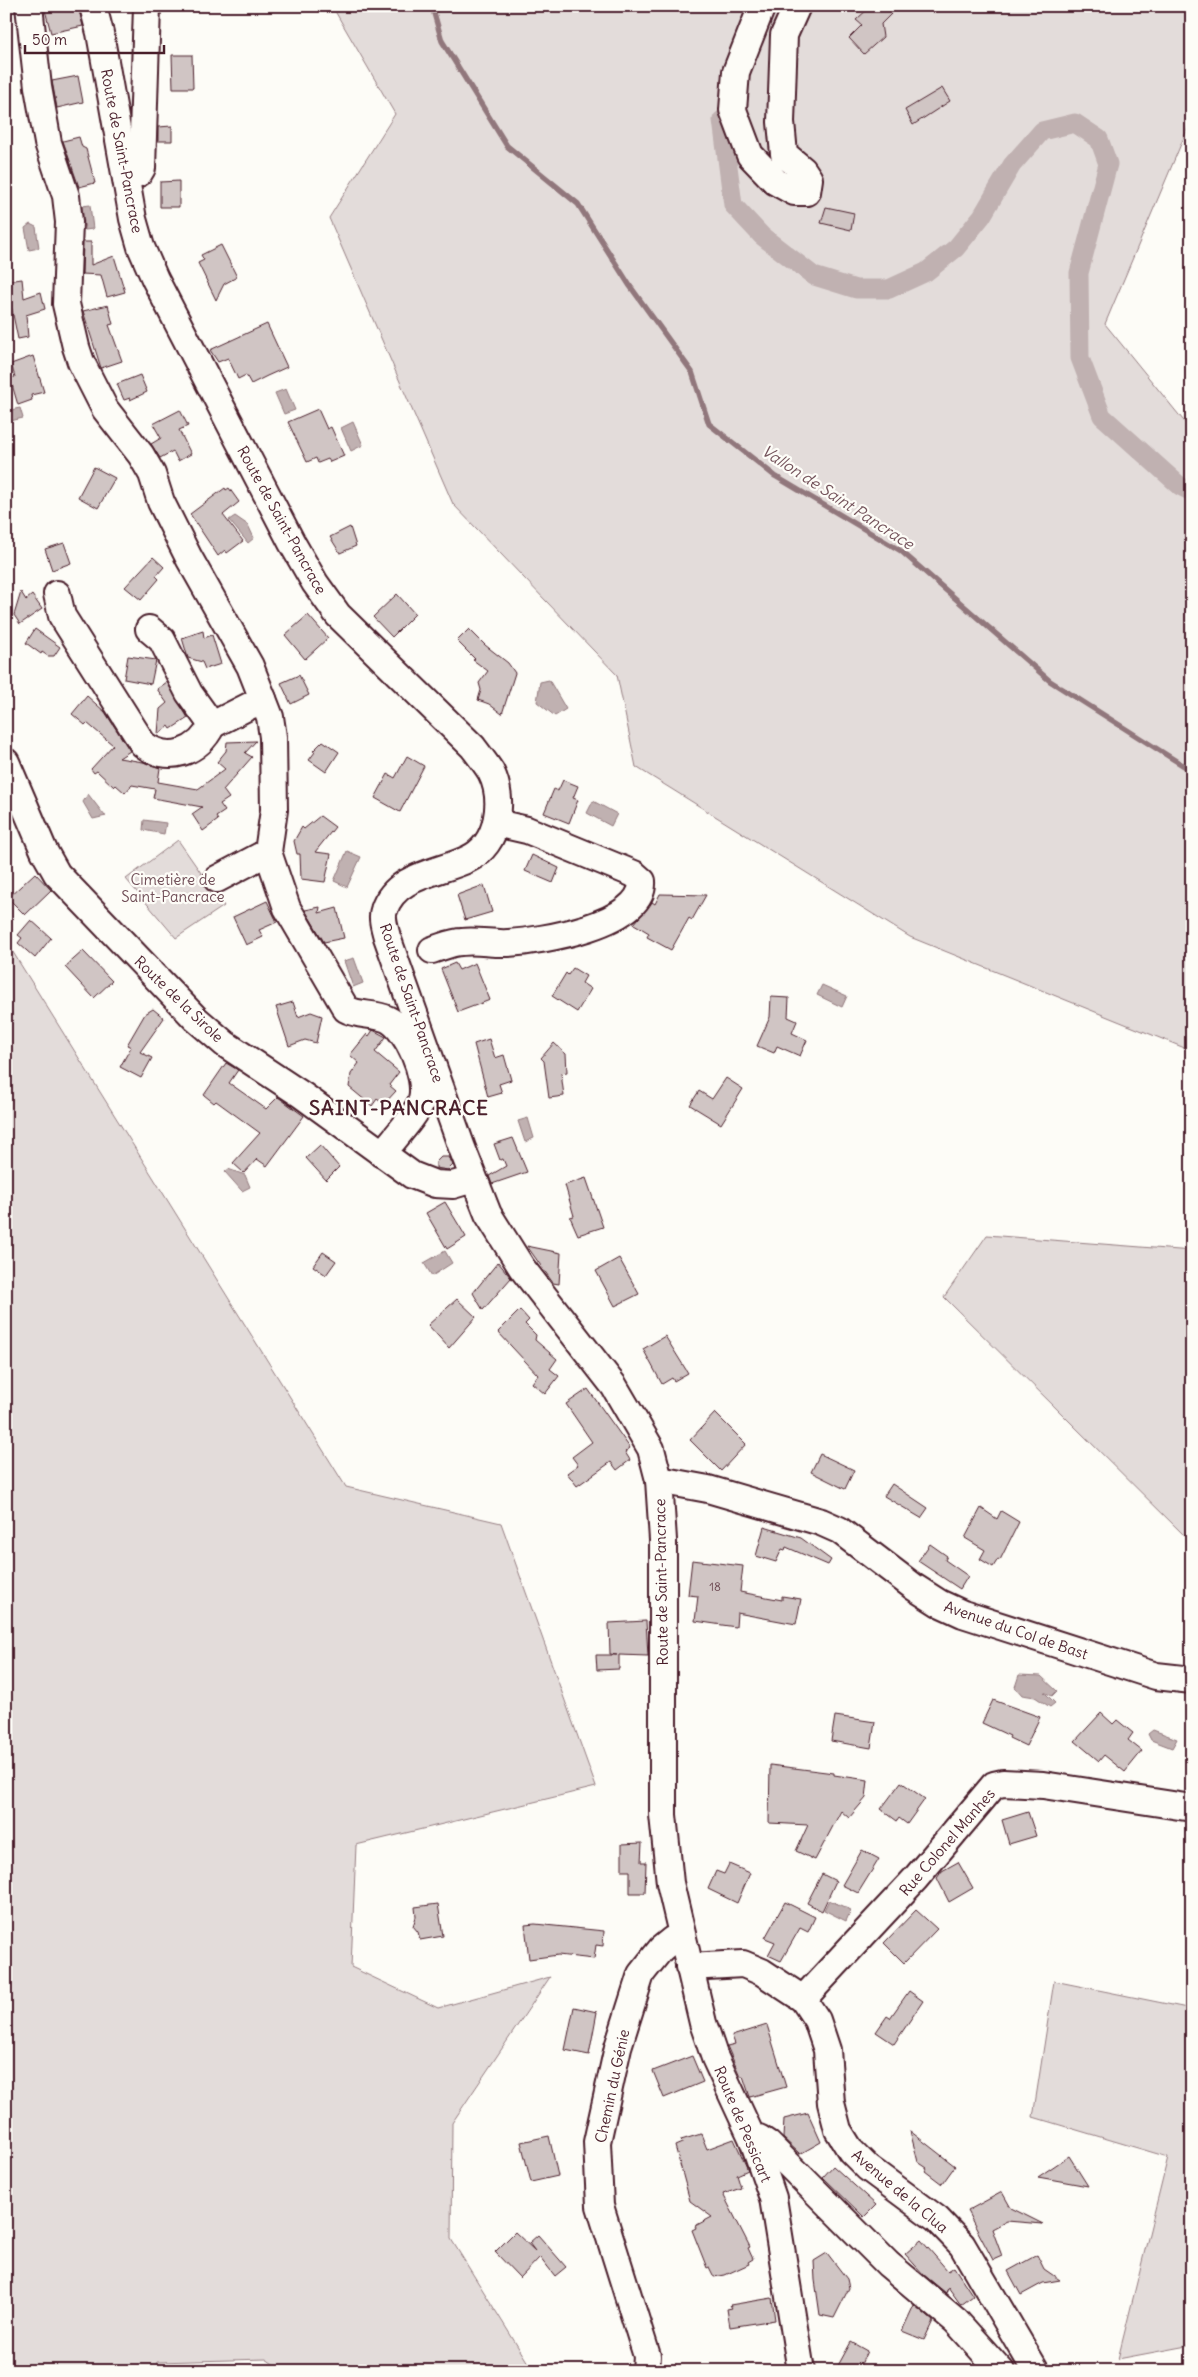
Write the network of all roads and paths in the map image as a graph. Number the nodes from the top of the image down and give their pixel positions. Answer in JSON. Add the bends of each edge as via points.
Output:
{"nodes":[{"id":1,"x":29,"y":6,"type":"edge"},
{"id":2,"x":93,"y":6,"type":"edge"},
{"id":3,"x":147,"y":6,"type":"edge"},
{"id":4,"x":762,"y":6,"type":"edge"},
{"id":5,"x":797,"y":6,"type":"edge"},
{"id":6,"x":126,"y":177,"type":"junction"},
{"id":7,"x":57,"y":594,"type":"dead end"},
{"id":8,"x":149,"y":629,"type":"dead end"},
{"id":9,"x":263,"y":699,"type":"junction"},
{"id":10,"x":212,"y":725,"type":"junction"},
{"id":11,"x":6,"y":762,"type":"edge"},
{"id":12,"x":496,"y":823,"type":"junction"},
{"id":13,"x":268,"y":852,"type":"junction"},
{"id":14,"x":217,"y":879,"type":"dead end"},
{"id":15,"x":432,"y":950,"type":"dead end"},
{"id":16,"x":382,"y":1154,"type":"junction"},
{"id":17,"x":473,"y":1179,"type":"junction"},
{"id":18,"x":659,"y":1480,"type":"junction"},
{"id":19,"x":1192,"y":1680,"type":"edge"},
{"id":20,"x":1192,"y":1808,"type":"edge"},
{"id":21,"x":682,"y":1937,"type":"junction"},
{"id":22,"x":689,"y":1967,"type":"junction"},
{"id":23,"x":803,"y":1999,"type":"junction"},
{"id":24,"x":753,"y":2140,"type":"junction"},
{"id":25,"x":646,"y":2371,"type":"edge"},
{"id":26,"x":800,"y":2371,"type":"edge"},
{"id":27,"x":1001,"y":2371,"type":"edge"},
{"id":28,"x":1036,"y":2371,"type":"edge"}],
"edges":[{"from":1,"to":9,"type":"street","via":[[48,143],[66,196],[69,222],[66,304],[79,355],[105,409],[152,474],[161,502],[250,666]]},
{"from":2,"to":6,"type":"street","name":"Route de Saint-Pancrace"},
{"from":3,"to":6,"type":"street","via":[[142,168],[139,173]]},
{"from":4,"to":5,"type":"street","via":[[736,72],[733,110],[750,155],[776,182],[794,192],[807,192],[809,178],[784,154],[781,122],[784,35]]},
{"from":6,"to":12,"type":"street","name":"Route de Saint-Pancrace","via":[[133,219],[155,279],[315,583],[338,615],[473,747],[491,773],[499,801]]},
{"from":7,"to":10,"type":"street","via":[[62,616],[143,744],[152,752],[165,755],[188,752],[207,735]]},
{"from":8,"to":10,"type":"street","via":[[162,640],[189,693]]},
{"from":9,"to":10,"type":"street"},
{"from":9,"to":13,"type":"street","via":[[273,737],[274,810]]},
{"from":11,"to":16,"type":"street","name":"Route de la Sirole","via":[[50,863],[85,904],[225,1044]]},
{"from":12,"to":15,"type":"street","via":[[526,830],[634,874],[642,881],[642,886],[635,900],[606,922],[531,941],[461,942]]},
{"from":12,"to":17,"type":"street","name":"Route de Saint-Pancrace","via":[[485,845],[470,859],[406,882],[393,894],[383,911],[387,937]]},
{"from":13,"to":14,"type":"street"},
{"from":13,"to":16,"type":"street","via":[[287,908],[341,1003],[351,1011],[387,1018],[400,1029],[414,1052],[421,1077],[422,1099]]},
{"from":16,"to":17,"type":"street","name":"Route de la Sirole","via":[[412,1175],[435,1184],[453,1185]]},
{"from":17,"to":18,"type":"street","name":"Route de Saint-Pancrace","via":[[488,1214],[511,1252],[634,1417],[651,1449]]},
{"from":18,"to":19,"type":"street","name":"Avenue du Col de Bast","via":[[708,1489],[821,1522],[839,1530],[914,1587],[963,1614],[1156,1676]]},
{"from":18,"to":21,"type":"street","name":"Route de Saint-Pancrace","via":[[663,1540],[663,1815],[670,1883]]},
{"from":20,"to":23,"type":"street","name":"Rue Colonel Manhes","via":[[1043,1785],[1002,1783],[994,1786],[915,1879]]},
{"from":21,"to":22,"type":"street","name":"Route de Saint-Pancrace"},
{"from":21,"to":25,"type":"street","name":"Chemin du Génie","via":[[661,1949],[641,1974],[618,2047],[597,2142],[600,2206],[647,2356]]},
{"from":22,"to":23,"type":"street","name":"Avenue de la Clua","via":[[743,1964],[762,1972]]},
{"from":22,"to":24,"type":"street","name":"Route de Pessicart","via":[[715,2058]]},
{"from":23,"to":28,"type":"street","name":"Avenue de la Clua","via":[[817,2020],[827,2050],[830,2103],[838,2130],[851,2151],[868,2168],[937,2219],[962,2245]]},
{"from":24,"to":26,"type":"street","name":"Route de Pessicart","via":[[773,2198]]},
{"from":24,"to":27,"type":"street","via":[[759,2138],[768,2144],[888,2264],[956,2321]]}]}
